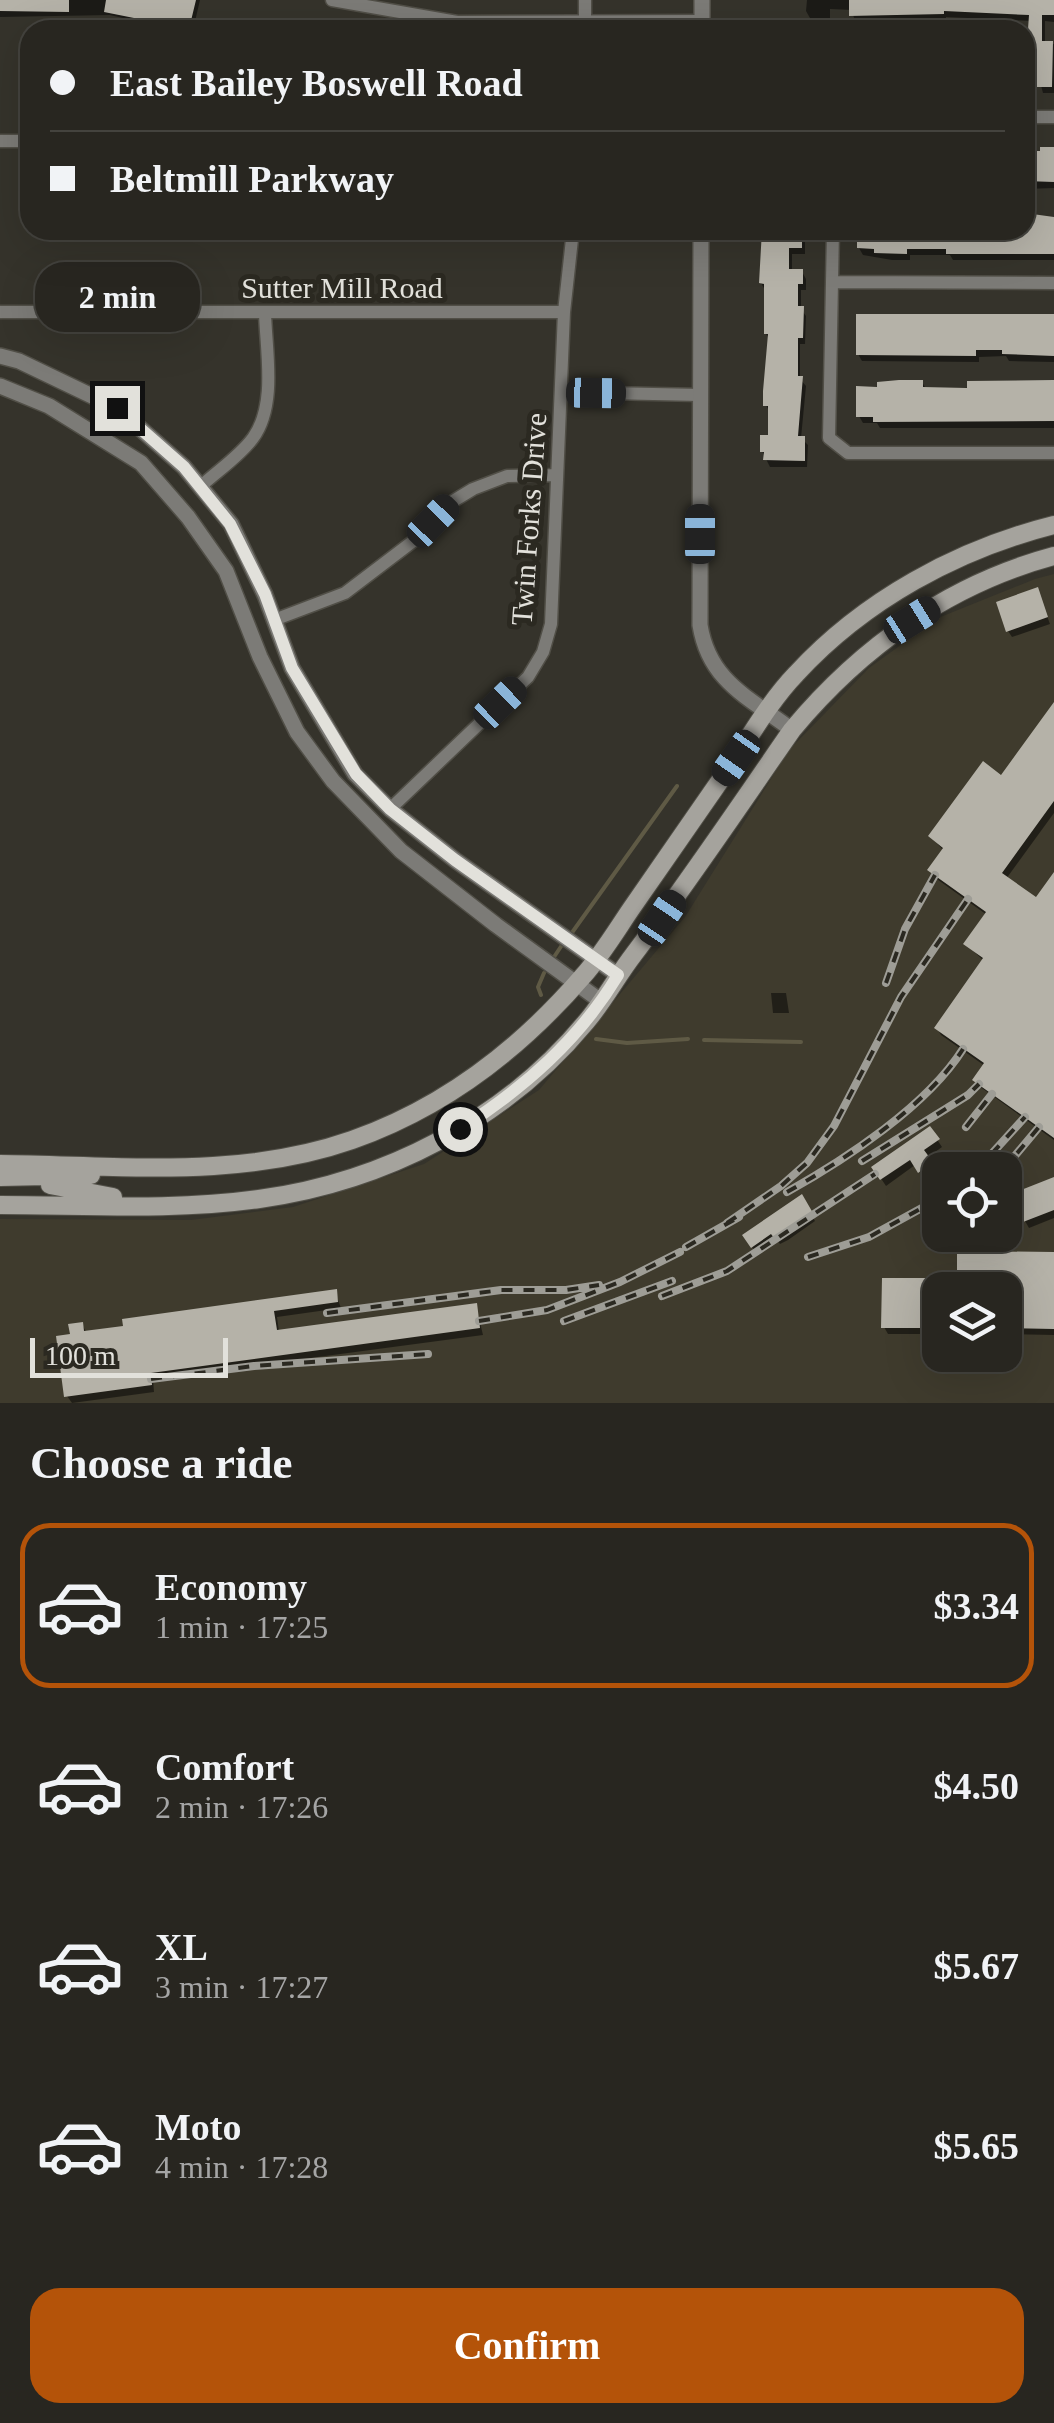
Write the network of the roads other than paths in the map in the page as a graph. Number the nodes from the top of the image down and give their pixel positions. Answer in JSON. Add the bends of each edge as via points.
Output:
{"nodes":[{"id":1,"x":332,"y":0,"type":"edge"},
{"id":2,"x":446,"y":20,"type":"edge"},
{"id":3,"x":571,"y":240,"type":"edge"},
{"id":4,"x":701,"y":240,"type":"edge"},
{"id":5,"x":833,"y":240,"type":"edge"},
{"id":6,"x":832,"y":282,"type":"junction"},
{"id":7,"x":1054,"y":284,"type":"edge"},
{"id":8,"x":0,"y":312,"type":"edge"},
{"id":9,"x":564,"y":312,"type":"junction"},
{"id":10,"x":265,"y":313,"type":"junction"},
{"id":11,"x":0,"y":356,"type":"edge"},
{"id":12,"x":0,"y":386,"type":"edge"},
{"id":13,"x":562,"y":392,"type":"junction"},
{"id":14,"x":700,"y":395,"type":"junction"},
{"id":15,"x":1054,"y":453,"type":"edge"},
{"id":16,"x":557,"y":475,"type":"junction"},
{"id":17,"x":200,"y":487,"type":"junction"},
{"id":18,"x":177,"y":504,"type":"junction"},
{"id":19,"x":1054,"y":525,"type":"edge"},
{"id":20,"x":1054,"y":556,"type":"edge"},
{"id":21,"x":274,"y":620,"type":"junction"},
{"id":22,"x":249,"y":629,"type":"junction"},
{"id":23,"x":768,"y":712,"type":"junction"},
{"id":24,"x":792,"y":730,"type":"junction"},
{"id":25,"x":390,"y":809,"type":"junction"},
{"id":26,"x":372,"y":824,"type":"junction"},
{"id":27,"x":596,"y":960,"type":"junction"},
{"id":28,"x":618,"y":975,"type":"junction"},
{"id":29,"x":576,"y":984,"type":"junction"},
{"id":30,"x":602,"y":1002,"type":"junction"},
{"id":31,"x":0,"y":1164,"type":"edge"},
{"id":32,"x":166,"y":1167,"type":"junction"},
{"id":33,"x":0,"y":1177,"type":"edge"},
{"id":34,"x":0,"y":1184,"type":"edge"},
{"id":35,"x":0,"y":1205,"type":"edge"},
{"id":36,"x":154,"y":1205,"type":"junction"}],
"edges":[{"from":1,"to":2,"type":"street"},
{"from":3,"to":9,"type":"street","name":"Twin Forks Drive"},
{"from":4,"to":14,"type":"street"},
{"from":5,"to":6,"type":"street"},
{"from":6,"to":7,"type":"street"},
{"from":6,"to":15,"type":"street","via":[[829,438],[848,453]]},
{"from":8,"to":10,"type":"street","name":"Sutter Mill Road"},
{"from":9,"to":10,"type":"street","name":"Sutter Mill Road"},
{"from":9,"to":13,"type":"street","name":"Twin Forks Drive"},
{"from":10,"to":17,"type":"street","via":[[263,416],[254,436]]},
{"from":11,"to":17,"type":"street","via":[[117,408]]},
{"from":12,"to":18,"type":"street","via":[[49,406],[141,463]]},
{"from":13,"to":14,"type":"street"},
{"from":13,"to":16,"type":"street","name":"Twin Forks Drive"},
{"from":14,"to":23,"type":"street","via":[[702,643],[727,683]]},
{"from":16,"to":21,"type":"street","via":[[508,476],[473,489],[345,593]]},
{"from":16,"to":25,"type":"street","name":"Twin Forks Drive","via":[[551,624],[543,652],[528,677]]},
{"from":17,"to":18,"type":"street"},
{"from":17,"to":21,"type":"street","via":[[230,524]]},
{"from":18,"to":22,"type":"street","via":[[226,570]]},
{"from":19,"to":23,"type":"main road","via":[[972,552],[900,589],[834,637]]},
{"from":20,"to":24,"type":"main road","via":[[989,579],[912,620],[847,670]]},
{"from":21,"to":22,"type":"street"},
{"from":21,"to":25,"type":"street","via":[[292,668],[335,744]]},
{"from":22,"to":26,"type":"street","via":[[297,732]]},
{"from":23,"to":24,"type":"street"},
{"from":23,"to":27,"type":"main road"},
{"from":24,"to":28,"type":"main road"},
{"from":25,"to":26,"type":"street"},
{"from":25,"to":27,"type":"street"},
{"from":26,"to":29,"type":"street"},
{"from":27,"to":28,"type":"street"},
{"from":27,"to":29,"type":"main road"},
{"from":28,"to":30,"type":"main road"},
{"from":29,"to":30,"type":"street"},
{"from":29,"to":32,"type":"main road","via":[[505,1055],[394,1123],[264,1162]]},
{"from":30,"to":36,"type":"main road","via":[[506,1098],[406,1157],[290,1194]]},
{"from":31,"to":32,"type":"main road"},
{"from":32,"to":33,"type":"main road"},
{"from":34,"to":36,"type":"main road","via":[[56,1185]]},
{"from":35,"to":36,"type":"main road"}]}
